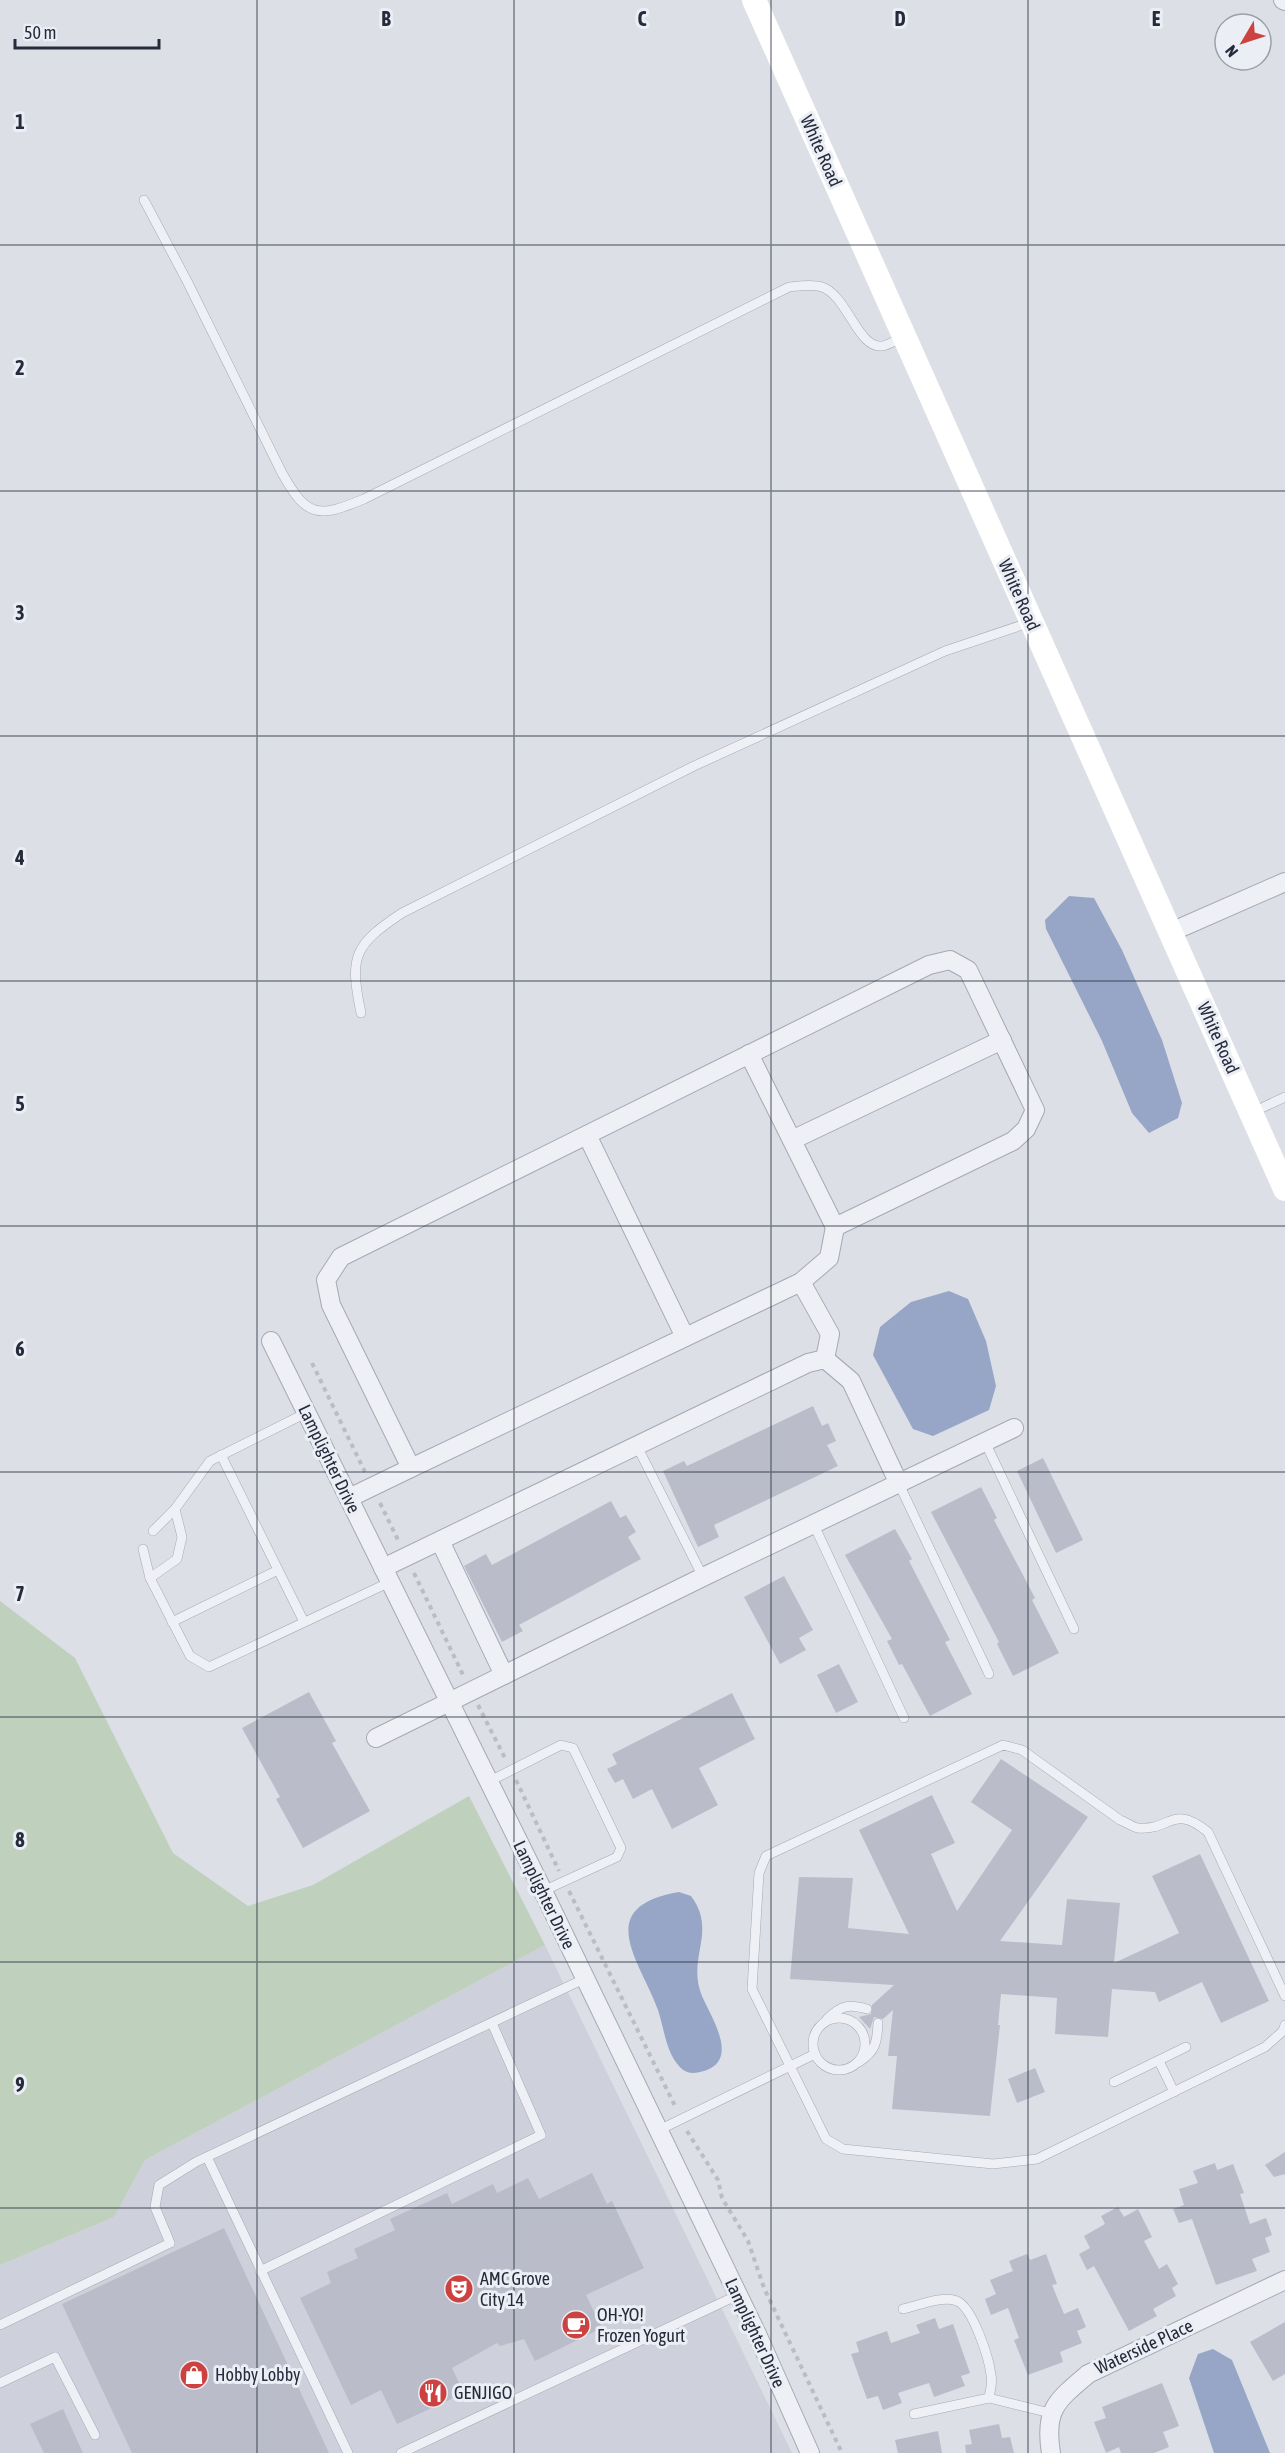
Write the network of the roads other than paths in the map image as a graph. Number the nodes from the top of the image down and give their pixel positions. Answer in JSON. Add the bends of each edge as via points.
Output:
{"nodes":[{"id":1,"x":754,"y":0,"type":"edge"},
{"id":2,"x":144,"y":200,"type":"dead end"},
{"id":3,"x":904,"y":337,"type":"junction"},
{"id":4,"x":1031,"y":622,"type":"junction"},
{"id":5,"x":1285,"y":882,"type":"edge"},
{"id":6,"x":1171,"y":932,"type":"junction"},
{"id":7,"x":361,"y":1013,"type":"dead end"},
{"id":8,"x":1002,"y":1040,"type":"junction"},
{"id":9,"x":749,"y":1054,"type":"junction"},
{"id":10,"x":1285,"y":1097,"type":"edge"},
{"id":11,"x":1251,"y":1113,"type":"junction"},
{"id":12,"x":587,"y":1135,"type":"junction"},
{"id":13,"x":792,"y":1140,"type":"junction"},
{"id":14,"x":1285,"y":1189,"type":"edge"},
{"id":15,"x":836,"y":1227,"type":"junction"},
{"id":16,"x":801,"y":1282,"type":"junction"},
{"id":17,"x":685,"y":1337,"type":"junction"},
{"id":18,"x":270,"y":1341,"type":"dead end"},
{"id":19,"x":825,"y":1359,"type":"junction"},
{"id":20,"x":306,"y":1413,"type":"junction"},
{"id":21,"x":1014,"y":1428,"type":"dead end"},
{"id":22,"x":985,"y":1442,"type":"junction"},
{"id":23,"x":638,"y":1446,"type":"junction"},
{"id":24,"x":221,"y":1455,"type":"junction"},
{"id":25,"x":411,"y":1468,"type":"junction"},
{"id":26,"x":899,"y":1484,"type":"junction"},
{"id":27,"x":349,"y":1498,"type":"junction"},
{"id":28,"x":175,"y":1509,"type":"junction"},
{"id":29,"x":814,"y":1525,"type":"junction"},
{"id":30,"x":153,"y":1531,"type":"dead end"},
{"id":31,"x":441,"y":1543,"type":"junction"},
{"id":32,"x":142,"y":1549,"type":"dead end"},
{"id":33,"x":278,"y":1570,"type":"junction"},
{"id":34,"x":387,"y":1575,"type":"junction"},
{"id":35,"x":702,"y":1577,"type":"junction"},
{"id":36,"x":150,"y":1578,"type":"junction"},
{"id":37,"x":172,"y":1622,"type":"junction"},
{"id":38,"x":304,"y":1622,"type":"junction"},
{"id":39,"x":1074,"y":1629,"type":"dead end"},
{"id":40,"x":989,"y":1674,"type":"dead end"},
{"id":41,"x":504,"y":1676,"type":"junction"},
{"id":42,"x":449,"y":1704,"type":"junction"},
{"id":43,"x":904,"y":1718,"type":"dead end"},
{"id":44,"x":376,"y":1738,"type":"dead end"},
{"id":45,"x":488,"y":1782,"type":"junction"},
{"id":46,"x":543,"y":1891,"type":"junction"},
{"id":47,"x":584,"y":1979,"type":"junction"},
{"id":48,"x":1285,"y":1996,"type":"edge"},
{"id":49,"x":867,"y":2009,"type":"dead end"},
{"id":50,"x":824,"y":2022,"type":"junction"},
{"id":51,"x":492,"y":2023,"type":"junction"},
{"id":52,"x":878,"y":2023,"type":"dead end"},
{"id":53,"x":1285,"y":2025,"type":"edge"},
{"id":54,"x":1186,"y":2047,"type":"dead end"},
{"id":55,"x":815,"y":2054,"type":"junction"},
{"id":56,"x":1159,"y":2061,"type":"junction"},
{"id":57,"x":857,"y":2063,"type":"junction"},
{"id":58,"x":790,"y":2066,"type":"junction"},
{"id":59,"x":1114,"y":2082,"type":"dead end"},
{"id":60,"x":1174,"y":2092,"type":"junction"},
{"id":61,"x":659,"y":2130,"type":"junction"},
{"id":62,"x":207,"y":2157,"type":"junction"},
{"id":63,"x":260,"y":2271,"type":"junction"},
{"id":64,"x":1285,"y":2280,"type":"edge"},
{"id":65,"x":738,"y":2295,"type":"junction"},
{"id":66,"x":903,"y":2309,"type":"dead end"},
{"id":67,"x":0,"y":2325,"type":"edge"},
{"id":68,"x":0,"y":2383,"type":"edge"},
{"id":69,"x":989,"y":2398,"type":"junction"},
{"id":70,"x":1050,"y":2413,"type":"junction"},
{"id":71,"x":915,"y":2414,"type":"dead end"},
{"id":72,"x":95,"y":2435,"type":"dead end"},
{"id":73,"x":348,"y":2453,"type":"edge"},
{"id":74,"x":401,"y":2453,"type":"edge"},
{"id":75,"x":810,"y":2453,"type":"edge"},
{"id":76,"x":1051,"y":2453,"type":"edge"}],
"edges":[{"from":1,"to":3,"type":"street","name":"White Road"},
{"from":2,"to":3,"type":"lane","via":[[296,499],[316,512],[336,511],[364,499],[789,287],[821,286],[836,294],[862,336],[871,343],[881,346]]},
{"from":3,"to":4,"type":"street","name":"White Road"},
{"from":4,"to":6,"type":"street","name":"White Road"},
{"from":4,"to":7,"type":"lane","via":[[945,651],[694,766],[402,913],[372,933],[357,954],[354,981]]},
{"from":5,"to":6,"type":"street"},
{"from":6,"to":11,"type":"street","name":"White Road"},
{"from":8,"to":9,"type":"street","via":[[968,970],[950,960],[929,965]]},
{"from":8,"to":13,"type":"street"},
{"from":8,"to":15,"type":"street","via":[[1035,1110],[1026,1129],[1013,1141]]},
{"from":9,"to":12,"type":"street"},
{"from":9,"to":13,"type":"street"},
{"from":10,"to":11,"type":"lane"},
{"from":11,"to":14,"type":"street","name":"White Road"},
{"from":12,"to":17,"type":"street"},
{"from":12,"to":25,"type":"street","via":[[341,1257],[326,1280],[331,1305]]},
{"from":13,"to":15,"type":"street"},
{"from":15,"to":16,"type":"street","via":[[829,1258]]},
{"from":16,"to":17,"type":"street"},
{"from":16,"to":19,"type":"street","via":[[830,1334]]},
{"from":17,"to":25,"type":"street"},
{"from":18,"to":20,"type":"street","name":"Lamplighter Drive"},
{"from":19,"to":23,"type":"street","via":[[808,1363]]},
{"from":19,"to":26,"type":"street","via":[[851,1381]]},
{"from":20,"to":24,"type":"lane"},
{"from":20,"to":27,"type":"street","name":"Lamplighter Drive"},
{"from":21,"to":22,"type":"street"},
{"from":22,"to":26,"type":"street"},
{"from":22,"to":39,"type":"lane"},
{"from":23,"to":31,"type":"street"},
{"from":23,"to":35,"type":"lane"},
{"from":24,"to":28,"type":"lane","via":[[210,1461]]},
{"from":24,"to":33,"type":"lane"},
{"from":25,"to":27,"type":"street"},
{"from":26,"to":29,"type":"street"},
{"from":26,"to":40,"type":"lane"},
{"from":27,"to":34,"type":"street","name":"Lamplighter Drive"},
{"from":28,"to":30,"type":"lane"},
{"from":28,"to":36,"type":"lane","via":[[182,1537],[177,1559]]},
{"from":29,"to":35,"type":"street"},
{"from":29,"to":43,"type":"lane"},
{"from":31,"to":34,"type":"street","via":[[406,1558]]},
{"from":31,"to":41,"type":"street"},
{"from":32,"to":36,"type":"lane"},
{"from":33,"to":37,"type":"lane"},
{"from":33,"to":38,"type":"lane"},
{"from":34,"to":38,"type":"lane"},
{"from":34,"to":42,"type":"street","name":"Lamplighter Drive"},
{"from":35,"to":41,"type":"street"},
{"from":36,"to":37,"type":"lane"},
{"from":37,"to":38,"type":"lane","via":[[190,1656],[209,1666]]},
{"from":41,"to":42,"type":"street"},
{"from":42,"to":44,"type":"street"},
{"from":42,"to":45,"type":"street","name":"Lamplighter Drive"},
{"from":45,"to":46,"type":"street","name":"Lamplighter Drive"},
{"from":45,"to":46,"type":"lane","via":[[561,1745],[573,1748],[621,1848],[616,1857]]},
{"from":46,"to":47,"type":"street","name":"Lamplighter Drive"},
{"from":47,"to":51,"type":"lane"},
{"from":47,"to":61,"type":"street","name":"Lamplighter Drive"},
{"from":48,"to":58,"type":"lane","via":[[1208,1832],[1194,1820],[1178,1817],[1136,1828],[1022,1750],[1003,1745],[766,1856],[759,1873],[752,1989]]},
{"from":49,"to":50,"type":"lane","via":[[842,2006]]},
{"from":50,"to":55,"type":"lane","via":[[814,2036]]},
{"from":50,"to":57,"type":"lane","via":[[842,2017],[858,2025],[865,2040]]},
{"from":51,"to":62,"type":"lane"},
{"from":51,"to":63,"type":"lane","via":[[541,2135]]},
{"from":52,"to":57,"type":"lane","via":[[877,2044],[872,2054]]},
{"from":53,"to":60,"type":"lane","via":[[1265,2047]]},
{"from":54,"to":56,"type":"lane"},
{"from":55,"to":57,"type":"lane","via":[[819,2062],[834,2070]]},
{"from":55,"to":58,"type":"lane"},
{"from":56,"to":59,"type":"lane"},
{"from":56,"to":60,"type":"lane"},
{"from":58,"to":60,"type":"lane","via":[[826,2139],[843,2149],[993,2164],[1037,2159]]},
{"from":58,"to":61,"type":"lane"},
{"from":61,"to":65,"type":"street","name":"Lamplighter Drive"},
{"from":62,"to":63,"type":"lane"},
{"from":62,"to":67,"type":"lane","via":[[159,2185],[155,2207],[170,2243]]},
{"from":63,"to":73,"type":"lane"},
{"from":64,"to":70,"type":"street","name":"Waterside Place","via":[[1088,2374]]},
{"from":65,"to":74,"type":"lane"},
{"from":65,"to":75,"type":"street","name":"Lamplighter Drive"},
{"from":66,"to":69,"type":"lane","via":[[946,2299],[958,2301],[967,2309],[992,2376]]},
{"from":68,"to":72,"type":"lane","via":[[56,2357]]},
{"from":69,"to":70,"type":"lane"},
{"from":69,"to":71,"type":"lane"},
{"from":70,"to":76,"type":"street"}]}
